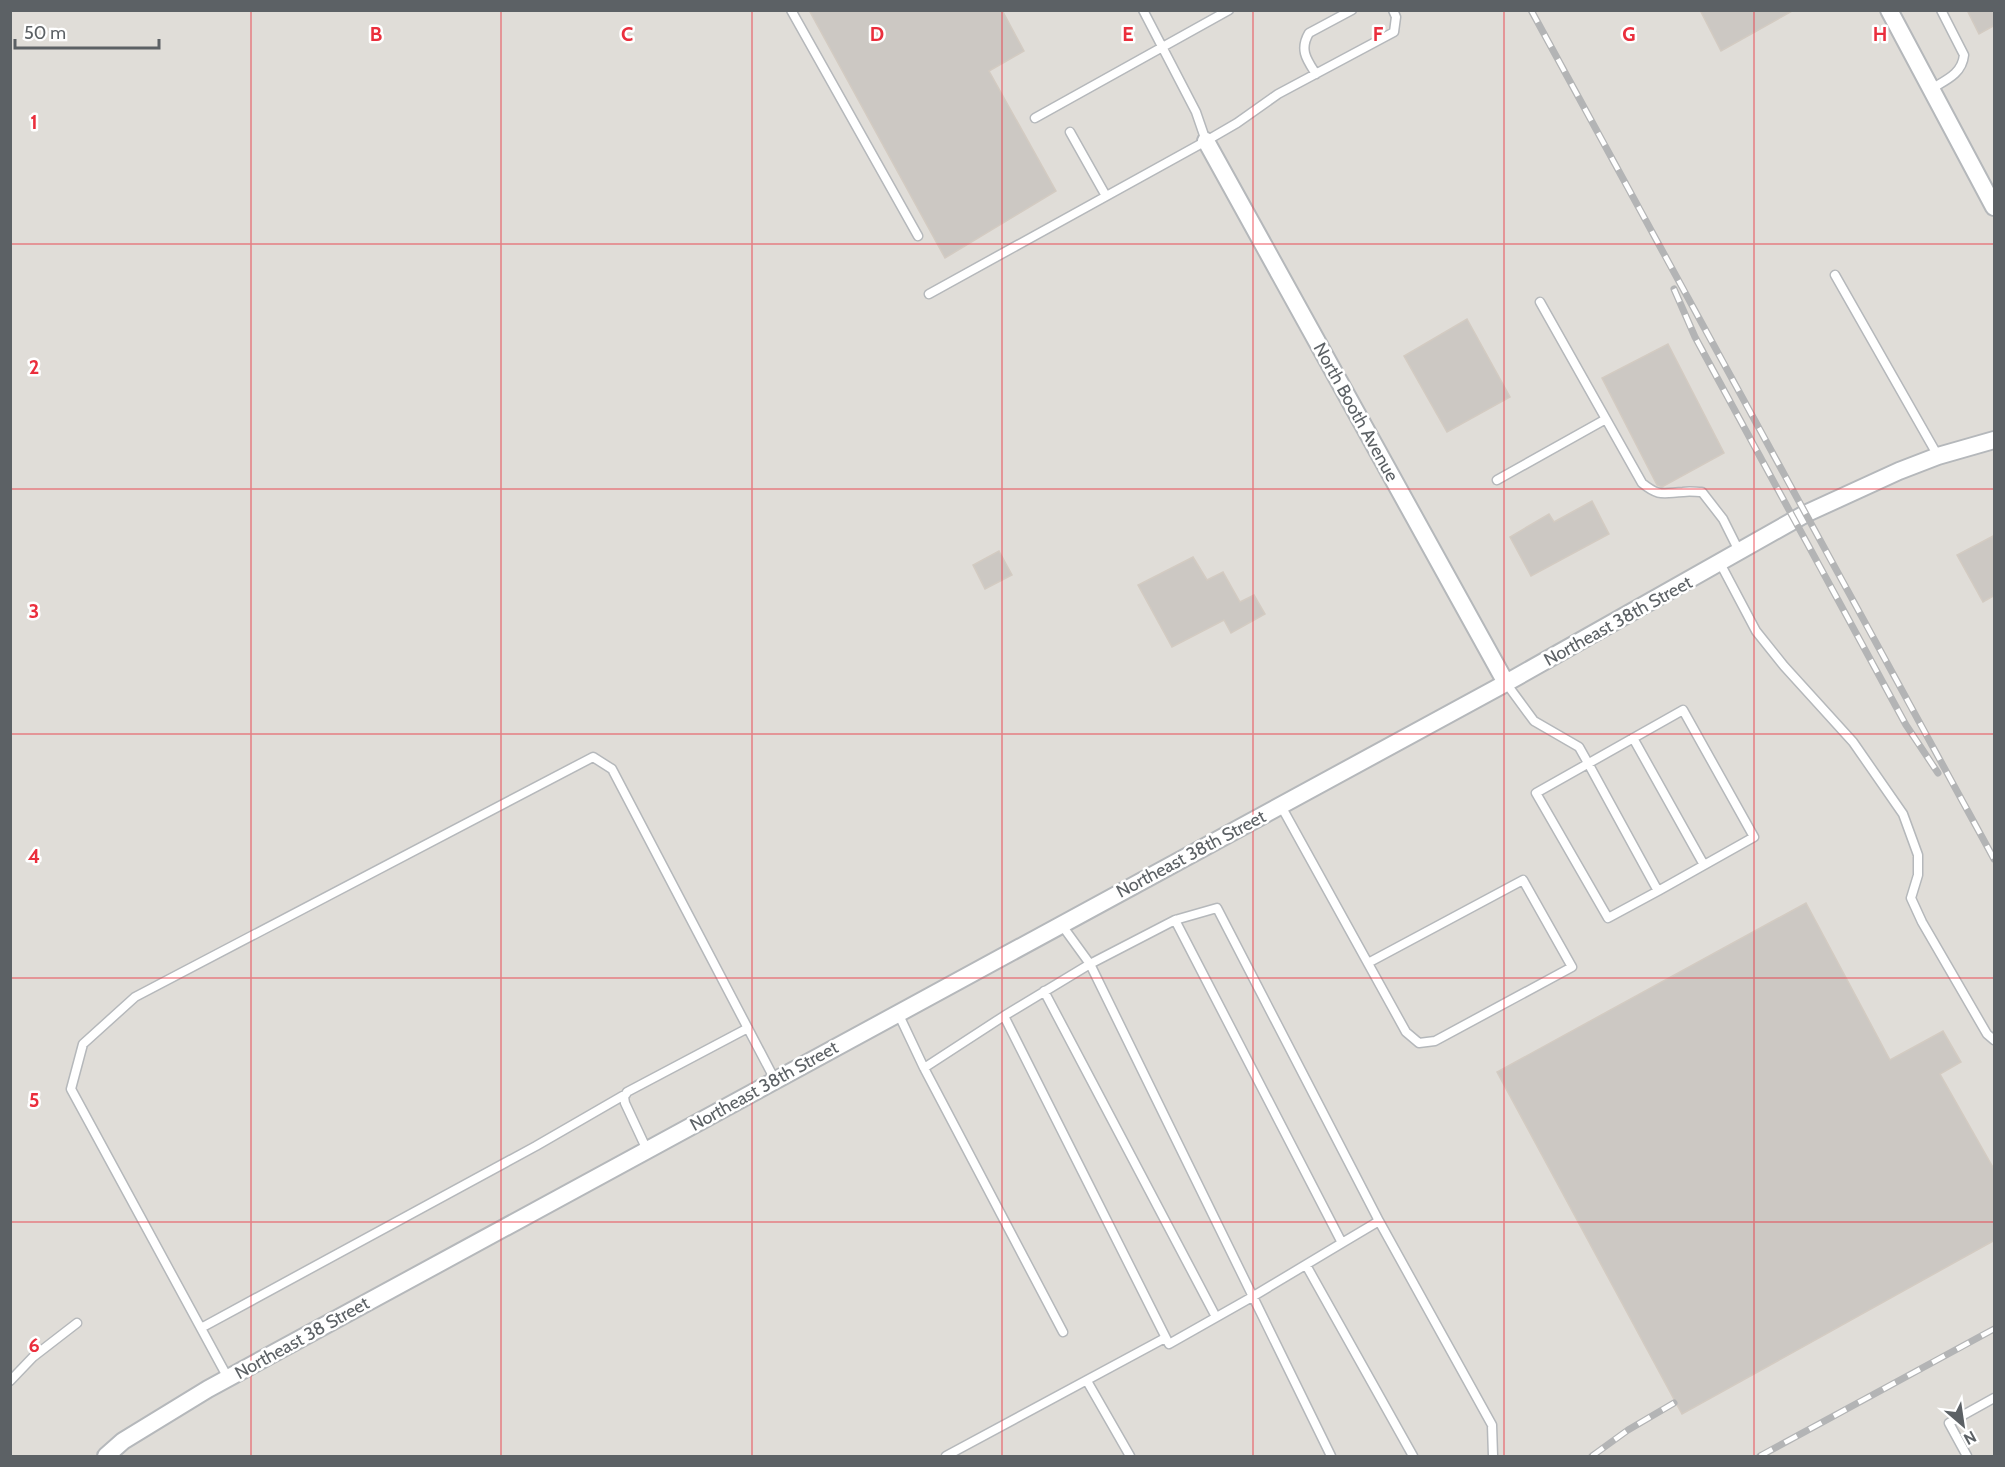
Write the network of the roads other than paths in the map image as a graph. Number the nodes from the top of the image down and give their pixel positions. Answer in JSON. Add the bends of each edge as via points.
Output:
{"nodes":[{"id":1,"x":791,"y":10,"type":"edge"},
{"id":2,"x":1143,"y":10,"type":"edge"},
{"id":3,"x":1230,"y":10,"type":"edge"},
{"id":4,"x":1352,"y":10,"type":"edge"},
{"id":5,"x":1393,"y":10,"type":"edge"},
{"id":6,"x":1889,"y":10,"type":"edge"},
{"id":7,"x":1941,"y":10,"type":"edge"},
{"id":8,"x":1163,"y":48,"type":"junction"},
{"id":9,"x":1316,"y":74,"type":"junction"},
{"id":10,"x":1931,"y":89,"type":"junction"},
{"id":11,"x":1035,"y":117,"type":"dead end"},
{"id":12,"x":1070,"y":132,"type":"dead end"},
{"id":13,"x":1206,"y":141,"type":"junction"},
{"id":14,"x":1106,"y":196,"type":"junction"},
{"id":15,"x":1995,"y":207,"type":"edge"},
{"id":16,"x":918,"y":236,"type":"dead end"},
{"id":17,"x":1835,"y":275,"type":"dead end"},
{"id":18,"x":929,"y":294,"type":"dead end"},
{"id":19,"x":1540,"y":302,"type":"dead end"},
{"id":20,"x":1606,"y":419,"type":"junction"},
{"id":21,"x":1995,"y":440,"type":"edge"},
{"id":22,"x":1938,"y":456,"type":"junction"},
{"id":23,"x":1497,"y":480,"type":"dead end"},
{"id":24,"x":1740,"y":552,"type":"junction"},
{"id":25,"x":1720,"y":563,"type":"junction"},
{"id":26,"x":1506,"y":684,"type":"junction"},
{"id":27,"x":1633,"y":738,"type":"junction"},
{"id":28,"x":1588,"y":763,"type":"junction"},
{"id":29,"x":1281,"y":806,"type":"junction"},
{"id":30,"x":1704,"y":865,"type":"junction"},
{"id":31,"x":1658,"y":891,"type":"junction"},
{"id":32,"x":1175,"y":920,"type":"junction"},
{"id":33,"x":1061,"y":924,"type":"junction"},
{"id":34,"x":1368,"y":963,"type":"junction"},
{"id":35,"x":1090,"y":964,"type":"junction"},
{"id":36,"x":1044,"y":992,"type":"junction"},
{"id":37,"x":898,"y":1013,"type":"junction"},
{"id":38,"x":1004,"y":1016,"type":"junction"},
{"id":39,"x":748,"y":1028,"type":"junction"},
{"id":40,"x":1995,"y":1040,"type":"edge"},
{"id":41,"x":924,"y":1068,"type":"junction"},
{"id":42,"x":775,"y":1080,"type":"junction"},
{"id":43,"x":626,"y":1094,"type":"junction"},
{"id":44,"x":647,"y":1150,"type":"junction"},
{"id":45,"x":1379,"y":1221,"type":"junction"},
{"id":46,"x":1342,"y":1243,"type":"junction"},
{"id":47,"x":1306,"y":1265,"type":"junction"},
{"id":48,"x":396,"y":1287,"type":"joint"},
{"id":49,"x":1252,"y":1297,"type":"junction"},
{"id":50,"x":1216,"y":1317,"type":"junction"},
{"id":51,"x":77,"y":1323,"type":"dead end"},
{"id":52,"x":201,"y":1328,"type":"junction"},
{"id":53,"x":1063,"y":1332,"type":"dead end"},
{"id":54,"x":1166,"y":1338,"type":"junction"},
{"id":55,"x":228,"y":1378,"type":"junction"},
{"id":56,"x":10,"y":1381,"type":"edge"},
{"id":57,"x":1087,"y":1381,"type":"junction"},
{"id":58,"x":1995,"y":1398,"type":"edge"},
{"id":59,"x":106,"y":1456,"type":"edge"},
{"id":60,"x":946,"y":1456,"type":"edge"},
{"id":61,"x":1130,"y":1456,"type":"edge"},
{"id":62,"x":1331,"y":1456,"type":"edge"},
{"id":63,"x":1413,"y":1456,"type":"edge"},
{"id":64,"x":1493,"y":1456,"type":"edge"},
{"id":65,"x":1967,"y":1456,"type":"edge"}],
"edges":[{"from":1,"to":16,"type":"lane"},
{"from":2,"to":8,"type":"lane"},
{"from":3,"to":8,"type":"lane"},
{"from":4,"to":9,"type":"lane","via":[[1309,33],[1305,39],[1305,55]]},
{"from":5,"to":9,"type":"lane","via":[[1394,33]]},
{"from":6,"to":10,"type":"street"},
{"from":7,"to":10,"type":"lane","via":[[1964,55],[1963,63],[1958,72]]},
{"from":8,"to":11,"type":"lane"},
{"from":8,"to":13,"type":"lane","via":[[1196,112]]},
{"from":9,"to":13,"type":"lane"},
{"from":10,"to":15,"type":"street"},
{"from":12,"to":14,"type":"lane"},
{"from":13,"to":14,"type":"lane"},
{"from":13,"to":26,"type":"street","name":"North Booth Avenue"},
{"from":14,"to":18,"type":"lane"},
{"from":17,"to":22,"type":"lane"},
{"from":19,"to":20,"type":"lane"},
{"from":20,"to":23,"type":"lane"},
{"from":20,"to":24,"type":"lane","via":[[1642,483],[1664,495],[1702,492],[1723,519]]},
{"from":21,"to":22,"type":"street","name":"Northeast 38th Street"},
{"from":22,"to":24,"type":"street","name":"Northeast 38th Street","via":[[1805,514]]},
{"from":24,"to":25,"type":"street","name":"Northeast 38th Street"},
{"from":25,"to":26,"type":"street","name":"Northeast 38th Street"},
{"from":25,"to":40,"type":"lane","via":[[1756,631],[1852,742],[1903,814],[1918,855],[1918,875],[1911,898],[1987,1034]]},
{"from":26,"to":28,"type":"lane","via":[[1534,721],[1579,747]]},
{"from":26,"to":29,"type":"street","name":"Northeast 38th Street"},
{"from":27,"to":28,"type":"lane"},
{"from":27,"to":30,"type":"lane"},
{"from":27,"to":30,"type":"lane","via":[[1683,710],[1754,837]]},
{"from":28,"to":31,"type":"lane"},
{"from":28,"to":31,"type":"lane","via":[[1536,793],[1608,918]]},
{"from":29,"to":33,"type":"street","name":"Northeast 38th Street"},
{"from":29,"to":34,"type":"lane"},
{"from":30,"to":31,"type":"lane"},
{"from":32,"to":35,"type":"lane"},
{"from":32,"to":45,"type":"lane","via":[[1217,908]]},
{"from":32,"to":46,"type":"lane"},
{"from":33,"to":35,"type":"lane"},
{"from":33,"to":37,"type":"street","name":"Northeast 38th Street"},
{"from":34,"to":34,"type":"lane","via":[[1406,1032],[1419,1043],[1435,1041],[1572,967],[1523,880]]},
{"from":35,"to":36,"type":"lane"},
{"from":35,"to":49,"type":"lane"},
{"from":36,"to":38,"type":"lane"},
{"from":36,"to":50,"type":"lane"},
{"from":37,"to":41,"type":"lane"},
{"from":37,"to":42,"type":"street","name":"Northeast 38th Street"},
{"from":38,"to":41,"type":"lane"},
{"from":38,"to":54,"type":"lane"},
{"from":39,"to":42,"type":"lane"},
{"from":39,"to":43,"type":"lane"},
{"from":39,"to":52,"type":"lane","via":[[612,770],[593,757],[135,997],[83,1044],[71,1089]]},
{"from":41,"to":53,"type":"lane"},
{"from":42,"to":44,"type":"street","name":"Northeast 38th Street"},
{"from":43,"to":44,"type":"lane","via":[[625,1103]]},
{"from":43,"to":52,"type":"lane"},
{"from":44,"to":48,"type":"street","name":"Northeast 38th Street"},
{"from":45,"to":46,"type":"lane"},
{"from":45,"to":64,"type":"lane","via":[[1492,1425]]},
{"from":46,"to":47,"type":"lane"},
{"from":47,"to":49,"type":"lane"},
{"from":47,"to":63,"type":"lane"},
{"from":48,"to":55,"type":"street","name":"Northeast 38 Street"},
{"from":49,"to":50,"type":"lane"},
{"from":49,"to":62,"type":"lane"},
{"from":50,"to":54,"type":"lane","via":[[1169,1344]]},
{"from":51,"to":56,"type":"lane","via":[[33,1357]]},
{"from":52,"to":55,"type":"lane"},
{"from":54,"to":57,"type":"lane"},
{"from":55,"to":59,"type":"street","name":"Northeast 38 Street","via":[[123,1441]]},
{"from":57,"to":60,"type":"lane"},
{"from":57,"to":61,"type":"lane"},
{"from":58,"to":65,"type":"lane","via":[[1949,1423]]}]}
